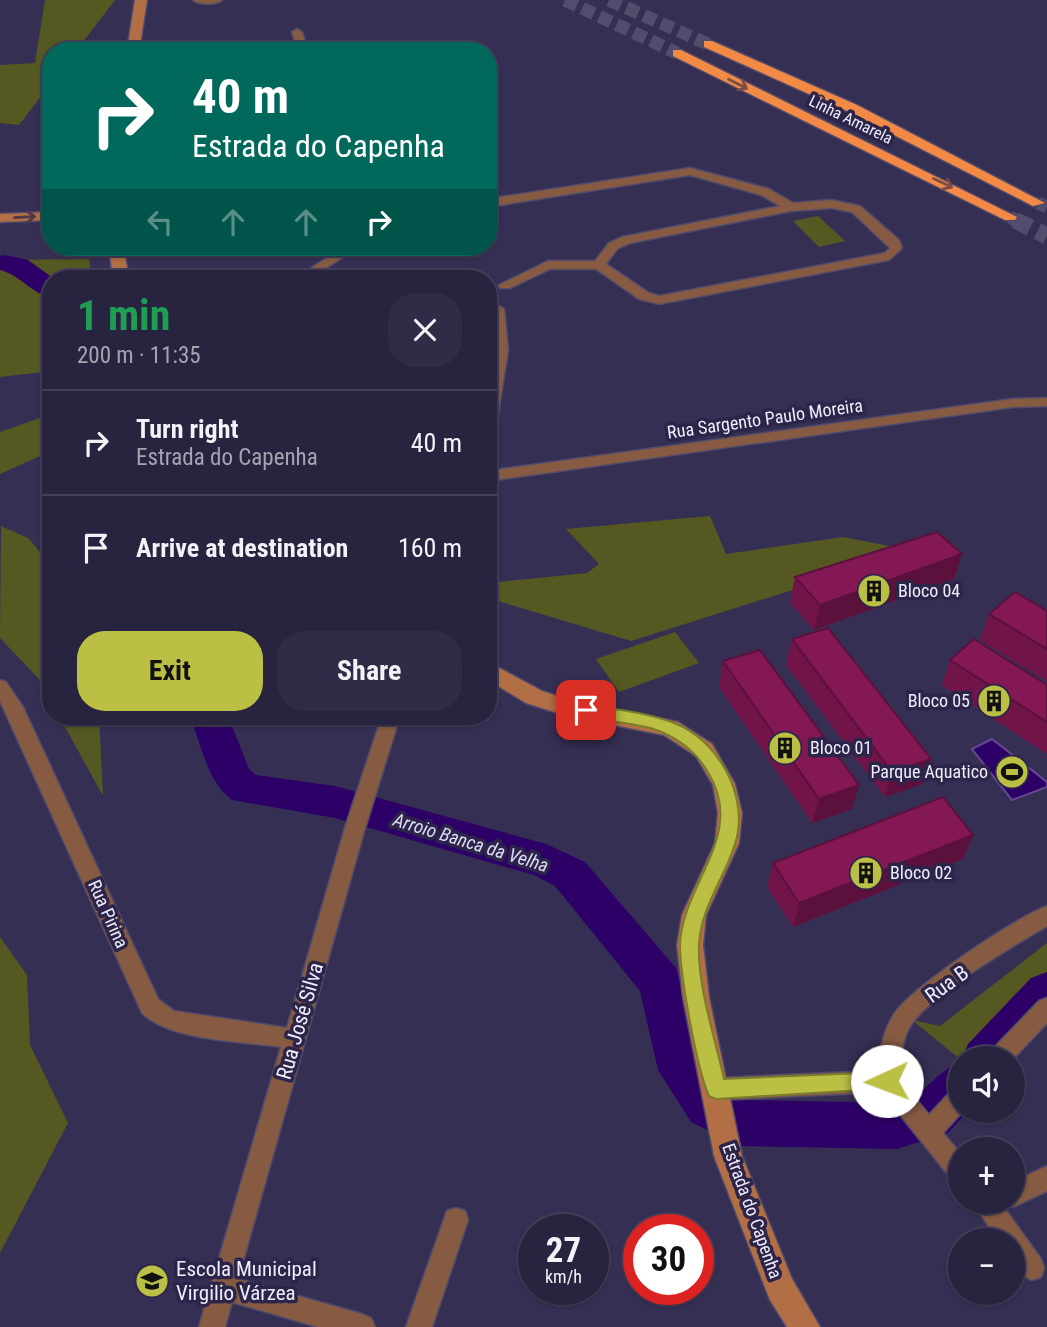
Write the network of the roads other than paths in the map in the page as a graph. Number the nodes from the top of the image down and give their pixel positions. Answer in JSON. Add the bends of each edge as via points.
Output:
{"nodes":[{"id":1,"x":141,"y":0,"type":"edge"},
{"id":2,"x":198,"y":0,"type":"edge"},
{"id":3,"x":217,"y":0,"type":"edge"},
{"id":4,"x":297,"y":32,"type":"dead end"},
{"id":5,"x":134,"y":42,"type":"edge"},
{"id":6,"x":300,"y":42,"type":"edge"},
{"id":7,"x":708,"y":44,"type":"tunnel mouth"},
{"id":8,"x":677,"y":53,"type":"tunnel mouth"},
{"id":9,"x":497,"y":202,"type":"edge"},
{"id":10,"x":1038,"y":203,"type":"tunnel mouth"},
{"id":11,"x":791,"y":208,"type":"junction"},
{"id":12,"x":42,"y":216,"type":"edge"},
{"id":13,"x":1010,"y":217,"type":"tunnel mouth"},
{"id":14,"x":0,"y":218,"type":"edge"},
{"id":15,"x":338,"y":256,"type":"edge"},
{"id":16,"x":351,"y":256,"type":"edge"},
{"id":17,"x":599,"y":265,"type":"junction"},
{"id":18,"x":314,"y":270,"type":"edge"},
{"id":19,"x":329,"y":270,"type":"edge"},
{"id":20,"x":505,"y":285,"type":"dead end"},
{"id":21,"x":497,"y":309,"type":"dead end"},
{"id":22,"x":497,"y":376,"type":"edge"},
{"id":23,"x":1047,"y":402,"type":"edge"},
{"id":24,"x":497,"y":475,"type":"edge"},
{"id":25,"x":497,"y":675,"type":"edge"},
{"id":26,"x":0,"y":687,"type":"edge"},
{"id":27,"x":388,"y":725,"type":"edge"},
{"id":28,"x":1043,"y":923,"type":"edge"},
{"id":29,"x":1047,"y":1008,"type":"edge"},
{"id":30,"x":295,"y":1039,"type":"junction"},
{"id":31,"x":1010,"y":1046,"type":"edge"},
{"id":32,"x":894,"y":1090,"type":"junction"},
{"id":33,"x":716,"y":1091,"type":"junction"},
{"id":34,"x":948,"y":1109,"type":"edge"},
{"id":35,"x":925,"y":1129,"type":"junction"},
{"id":36,"x":948,"y":1157,"type":"edge"},
{"id":37,"x":1047,"y":1178,"type":"edge"},
{"id":38,"x":1025,"y":1189,"type":"edge"},
{"id":39,"x":456,"y":1220,"type":"dead end"},
{"id":40,"x":1025,"y":1258,"type":"edge"},
{"id":41,"x":1032,"y":1268,"type":"dead end"},
{"id":42,"x":224,"y":1287,"type":"junction"},
{"id":43,"x":212,"y":1327,"type":"edge"},
{"id":44,"x":362,"y":1327,"type":"edge"},
{"id":45,"x":419,"y":1327,"type":"edge"},
{"id":46,"x":805,"y":1327,"type":"edge"}],
"edges":[{"from":1,"to":5,"type":"street"},
{"from":2,"to":3,"type":"street"},
{"from":4,"to":6,"type":"street"},
{"from":7,"to":10,"type":"highway","name":"Linha Amarela","via":[[852,108]]},
{"from":8,"to":13,"type":"highway","name":"Linha Amarela","one_way":true},
{"from":9,"to":11,"type":"street","via":[[690,171],[765,191]]},
{"from":11,"to":17,"type":"street","via":[[626,240],[613,246]]},
{"from":11,"to":17,"type":"street","via":[[831,204],[856,209],[895,243],[895,252],[659,300],[644,296]]},
{"from":14,"to":12,"type":"street","one_way":true},
{"from":15,"to":18,"type":"street"},
{"from":16,"to":19,"type":"street"},
{"from":17,"to":20,"type":"street","via":[[548,265]]},
{"from":21,"to":22,"type":"street","via":[[501,350]]},
{"from":23,"to":24,"type":"street","name":"Rua Sargento Paulo Moreira"},
{"from":25,"to":33,"type":"street","name":"Estrada do Capenha","via":[[534,697],[572,709],[670,728],[704,750],[724,784],[730,813],[727,843],[694,915],[690,945]]},
{"from":26,"to":30,"type":"street","name":"Rua Pirina","via":[[14,708],[150,1006],[172,1021]]},
{"from":27,"to":30,"type":"street","name":"Rua José Silva"},
{"from":28,"to":32,"type":"street","name":"Rua B","via":[[928,996],[902,1020],[891,1051]]},
{"from":29,"to":31,"type":"street"},
{"from":30,"to":42,"type":"street","name":"Rua José Silva"},
{"from":32,"to":33,"type":"street"},
{"from":32,"to":35,"type":"street"},
{"from":33,"to":46,"type":"street","name":"Estrada do Capenha","via":[[728,1156],[781,1289]]},
{"from":34,"to":35,"type":"street"},
{"from":35,"to":36,"type":"street"},
{"from":37,"to":38,"type":"street"},
{"from":39,"to":45,"type":"street"},
{"from":40,"to":41,"type":"street"},
{"from":42,"to":43,"type":"street","name":"Rua José Silva"},
{"from":42,"to":44,"type":"street"}]}
